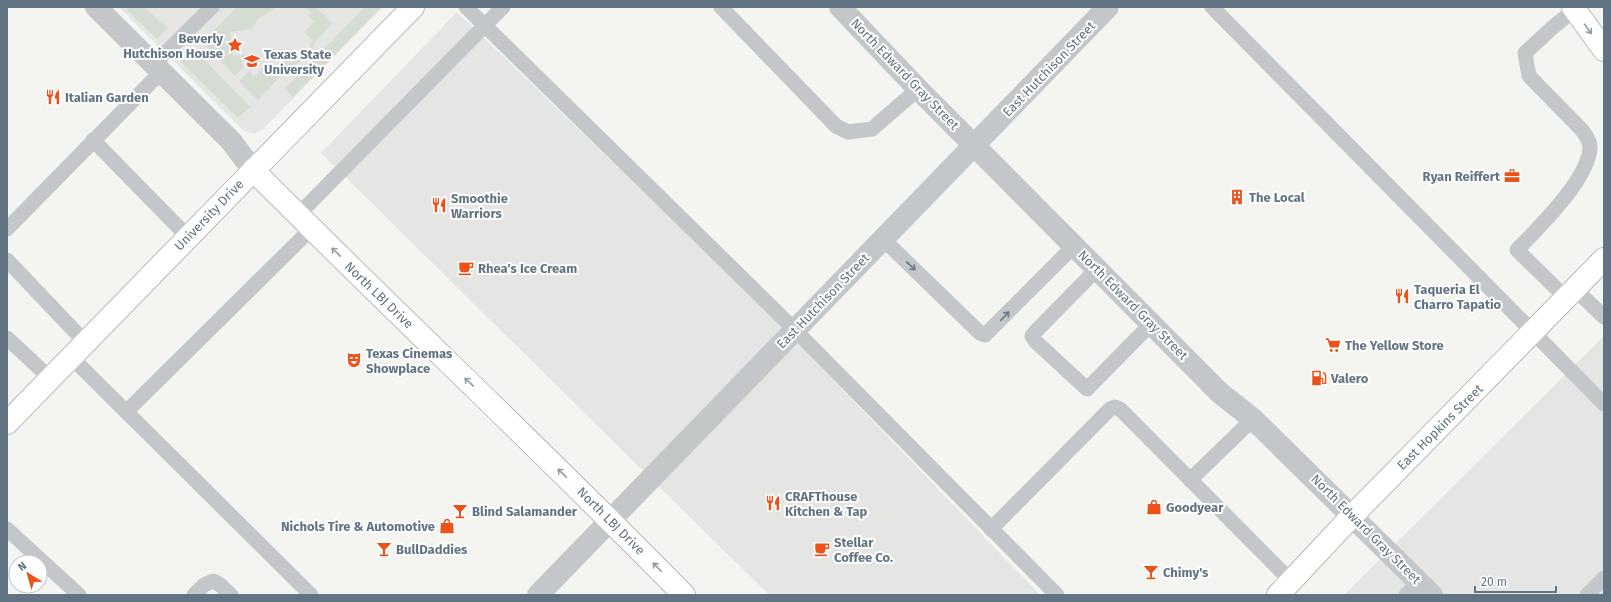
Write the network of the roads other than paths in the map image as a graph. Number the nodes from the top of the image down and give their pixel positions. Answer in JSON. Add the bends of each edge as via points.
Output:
{"nodes":[{"id":1,"x":96,"y":7,"type":"edge"},
{"id":2,"x":212,"y":7,"type":"edge"},
{"id":3,"x":413,"y":7,"type":"edge"},
{"id":4,"x":466,"y":7,"type":"edge"},
{"id":5,"x":503,"y":7,"type":"edge"},
{"id":6,"x":721,"y":7,"type":"edge"},
{"id":7,"x":840,"y":7,"type":"edge"},
{"id":8,"x":1108,"y":7,"type":"edge"},
{"id":9,"x":1212,"y":7,"type":"edge"},
{"id":10,"x":1573,"y":8,"type":"edge"},
{"id":11,"x":485,"y":25,"type":"junction"},
{"id":12,"x":1604,"y":50,"type":"edge"},
{"id":13,"x":158,"y":67,"type":"junction"},
{"id":14,"x":918,"y":89,"type":"junction"},
{"id":15,"x":93,"y":140,"type":"junction"},
{"id":16,"x":974,"y":146,"type":"junction"},
{"id":17,"x":253,"y":170,"type":"junction"},
{"id":18,"x":305,"y":222,"type":"junction"},
{"id":19,"x":7,"y":229,"type":"edge"},
{"id":20,"x":188,"y":237,"type":"junction"},
{"id":21,"x":883,"y":239,"type":"junction"},
{"id":22,"x":1074,"y":246,"type":"junction"},
{"id":23,"x":1604,"y":259,"type":"edge"},
{"id":24,"x":7,"y":260,"type":"edge"},
{"id":25,"x":1097,"y":269,"type":"junction"},
{"id":26,"x":1571,"y":294,"type":"junction"},
{"id":27,"x":1604,"y":317,"type":"edge"},
{"id":28,"x":1152,"y":324,"type":"junction"},
{"id":29,"x":795,"y":330,"type":"junction"},
{"id":30,"x":1533,"y":333,"type":"junction"},
{"id":31,"x":7,"y":338,"type":"edge"},
{"id":32,"x":78,"y":350,"type":"junction"},
{"id":33,"x":50,"y":378,"type":"junction"},
{"id":34,"x":1604,"y":404,"type":"edge"},
{"id":35,"x":127,"y":411,"type":"junction"},
{"id":36,"x":1253,"y":419,"type":"junction"},
{"id":37,"x":7,"y":423,"type":"edge"},
{"id":38,"x":1190,"y":480,"type":"junction"},
{"id":39,"x":1353,"y":515,"type":"junction"},
{"id":40,"x":610,"y":519,"type":"junction"},
{"id":41,"x":7,"y":529,"type":"edge"},
{"id":42,"x":991,"y":529,"type":"junction"},
{"id":43,"x":1604,"y":578,"type":"edge"},
{"id":44,"x":1285,"y":588,"type":"edge"},
{"id":45,"x":1419,"y":591,"type":"edge"},
{"id":46,"x":79,"y":595,"type":"edge"},
{"id":47,"x":194,"y":595,"type":"edge"},
{"id":48,"x":231,"y":595,"type":"edge"},
{"id":49,"x":311,"y":595,"type":"edge"},
{"id":50,"x":538,"y":595,"type":"edge"},
{"id":51,"x":684,"y":595,"type":"edge"},
{"id":52,"x":1056,"y":595,"type":"edge"},
{"id":53,"x":1587,"y":595,"type":"edge"}],
"edges":[{"from":1,"to":13,"type":"street","name":"North LBJ Drive"},
{"from":2,"to":13,"type":"lane"},
{"from":3,"to":17,"type":"main road","name":"University Drive"},
{"from":4,"to":11,"type":"lane"},
{"from":5,"to":11,"type":"lane"},
{"from":6,"to":14,"type":"lane","via":[[836,126],[848,132],[872,129]]},
{"from":7,"to":14,"type":"street","name":"North Edward Gray Street"},
{"from":8,"to":16,"type":"street","name":"East Hutchison Street"},
{"from":9,"to":30,"type":"lane"},
{"from":10,"to":12,"type":"main road","one_way":true},
{"from":10,"to":26,"type":"lane","via":[[1525,53],[1529,76],[1587,137],[1590,147],[1587,160],[1570,191],[1517,250]]},
{"from":11,"to":18,"type":"lane"},
{"from":11,"to":29,"type":"lane"},
{"from":13,"to":15,"type":"lane"},
{"from":13,"to":17,"type":"street","name":"North LBJ Drive","via":[[231,141]]},
{"from":14,"to":16,"type":"street","name":"North Edward Gray Street"},
{"from":15,"to":19,"type":"lane"},
{"from":15,"to":20,"type":"lane"},
{"from":16,"to":21,"type":"street","name":"East Hutchison Street"},
{"from":16,"to":22,"type":"street","name":"North Edward Gray Street"},
{"from":17,"to":18,"type":"main road","name":"North LBJ Drive"},
{"from":17,"to":20,"type":"main road","name":"University Drive"},
{"from":18,"to":35,"type":"lane"},
{"from":40,"to":18,"type":"main road","name":"North LBJ Drive","one_way":true},
{"from":20,"to":32,"type":"main road","name":"University Drive"},
{"from":21,"to":22,"type":"lane","one_way":true,"via":[[985,335]]},
{"from":21,"to":29,"type":"street","name":"East Hutchison Street"},
{"from":22,"to":25,"type":"street","name":"North Edward Gray Street"},
{"from":23,"to":26,"type":"main road","name":"East Hopkins Street"},
{"from":24,"to":32,"type":"lane"},
{"from":25,"to":28,"type":"street","name":"North Edward Gray Street"},
{"from":25,"to":28,"type":"lane","via":[[1036,331],[1032,336],[1035,341],[1087,389]]},
{"from":26,"to":27,"type":"lane"},
{"from":26,"to":30,"type":"main road","name":"East Hopkins Street"},
{"from":28,"to":36,"type":"street","name":"North Edward Gray Street","via":[[1220,392]]},
{"from":29,"to":40,"type":"street","name":"East Hutchison Street"},
{"from":29,"to":42,"type":"lane"},
{"from":30,"to":34,"type":"lane"},
{"from":30,"to":39,"type":"main road","name":"East Hopkins Street"},
{"from":31,"to":33,"type":"lane"},
{"from":32,"to":33,"type":"main road","name":"University Drive"},
{"from":32,"to":35,"type":"lane"},
{"from":33,"to":37,"type":"main road","name":"University Drive"},
{"from":35,"to":49,"type":"lane"},
{"from":36,"to":38,"type":"lane"},
{"from":36,"to":39,"type":"street","name":"North Edward Gray Street"},
{"from":38,"to":42,"type":"lane","via":[[1115,407],[1110,409]]},
{"from":38,"to":44,"type":"lane"},
{"from":39,"to":44,"type":"main road","name":"East Hopkins Street"},
{"from":39,"to":45,"type":"street","name":"North Edward Gray Street"},
{"from":40,"to":50,"type":"street","name":"East Hutchison Street"},
{"from":51,"to":40,"type":"main road","name":"North LBJ Drive","one_way":true},
{"from":41,"to":46,"type":"lane"},
{"from":42,"to":52,"type":"lane"},
{"from":43,"to":53,"type":"lane"},
{"from":47,"to":48,"type":"lane","via":[[204,585],[213,581]]}]}
